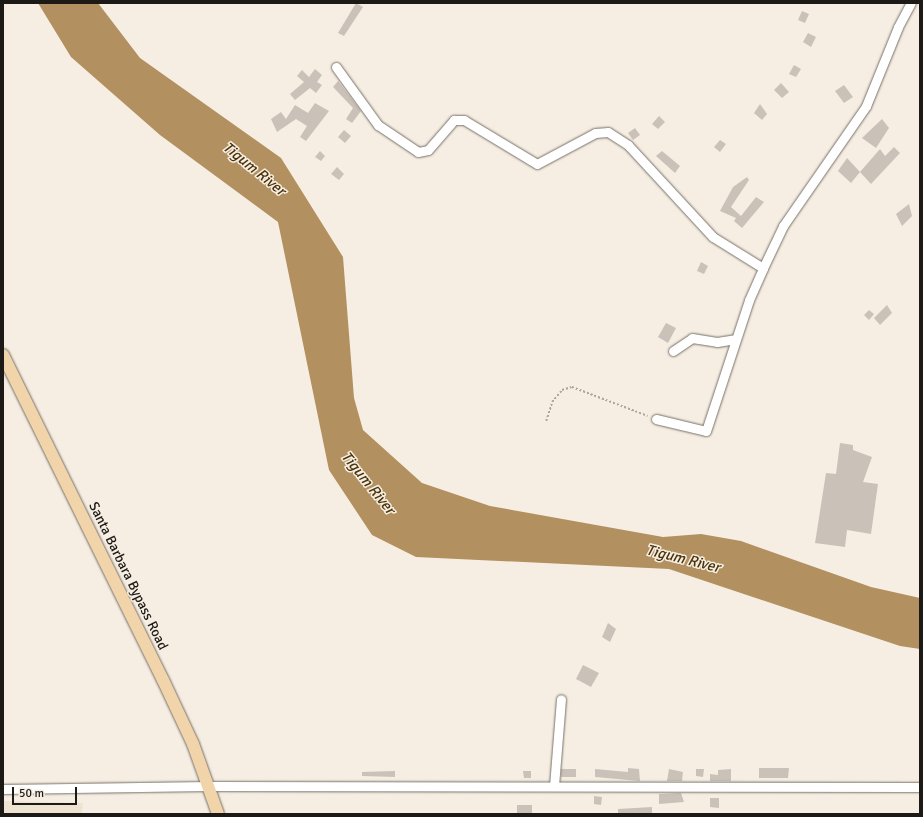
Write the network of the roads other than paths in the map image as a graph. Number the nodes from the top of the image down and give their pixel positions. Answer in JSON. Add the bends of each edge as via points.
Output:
{"nodes":[{"id":1,"x":911,"y":3,"type":"edge"},
{"id":2,"x":336,"y":67,"type":"dead end"},
{"id":3,"x":763,"y":268,"type":"junction"},
{"id":4,"x":735,"y":339,"type":"junction"},
{"id":5,"x":673,"y":351,"type":"dead end"},
{"id":6,"x":3,"y":355,"type":"edge"},
{"id":7,"x":656,"y":419,"type":"road end"},
{"id":8,"x":561,"y":699,"type":"dead end"},
{"id":9,"x":209,"y":786,"type":"junction"},
{"id":10,"x":554,"y":786,"type":"junction"},
{"id":11,"x":920,"y":787,"type":"edge"},
{"id":12,"x":3,"y":789,"type":"edge"},
{"id":13,"x":218,"y":814,"type":"edge"}],
"edges":[{"from":1,"to":3,"type":"street","via":[[898,27],[866,106],[783,226]]},
{"from":2,"to":3,"type":"street","via":[[378,125],[418,152],[428,150],[450,123],[459,119],[537,164],[595,133],[608,132],[628,145],[713,237]]},
{"from":3,"to":4,"type":"street"},
{"from":4,"to":5,"type":"street","via":[[717,342],[692,338]]},
{"from":4,"to":7,"type":"street","via":[[706,431]]},
{"from":6,"to":9,"type":"main road","name":"Santa Barbara Bypass Road","via":[[163,680]]},
{"from":8,"to":10,"type":"street"},
{"from":9,"to":10,"type":"street"},
{"from":9,"to":12,"type":"street"},
{"from":9,"to":13,"type":"main road","name":"Santa Barbara Bypass Road"},
{"from":10,"to":11,"type":"street"}]}
